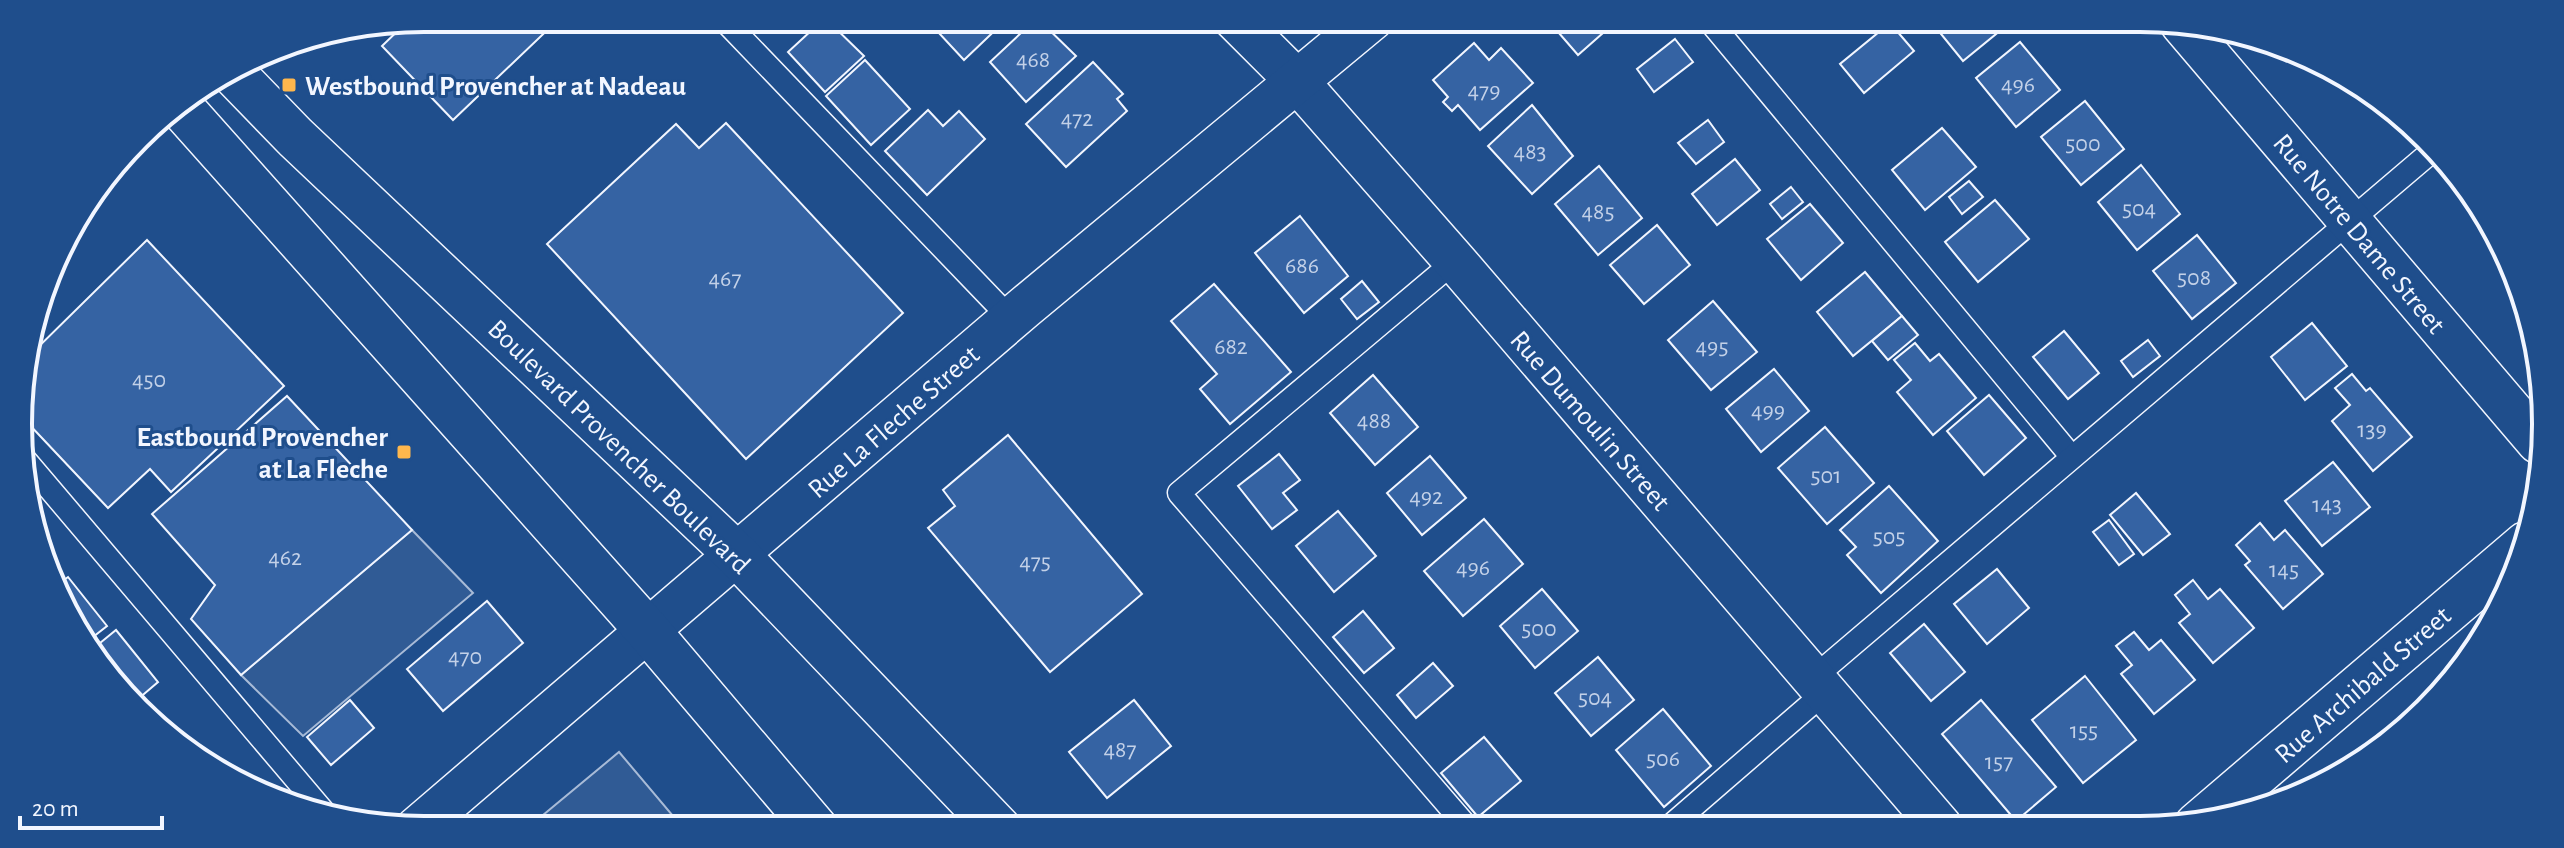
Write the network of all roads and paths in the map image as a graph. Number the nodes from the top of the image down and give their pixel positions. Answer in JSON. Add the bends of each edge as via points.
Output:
{"nodes":[{"id":1,"x":735,"y":32,"type":"edge"},
{"id":2,"x":1248,"y":32,"type":"edge"},
{"id":3,"x":1356,"y":32,"type":"edge"},
{"id":4,"x":1719,"y":32,"type":"edge"},
{"id":5,"x":2191,"y":35,"type":"edge"},
{"id":6,"x":239,"y":79,"type":"edge"},
{"id":7,"x":1296,"y":80,"type":"junction"},
{"id":8,"x":186,"y":113,"type":"edge"},
{"id":9,"x":2426,"y":156,"type":"edge"},
{"id":10,"x":2349,"y":221,"type":"junction"},
{"id":11,"x":1455,"y":261,"type":"junction"},
{"id":12,"x":1011,"y":319,"type":"junction"},
{"id":13,"x":2532,"y":435,"type":"edge"},
{"id":14,"x":2071,"y":456,"type":"junction"},
{"id":15,"x":35,"y":471,"type":"edge"},
{"id":16,"x":738,"y":556,"type":"junction"},
{"id":17,"x":2507,"y":560,"type":"edge"},
{"id":18,"x":648,"y":631,"type":"junction"},
{"id":19,"x":1818,"y":686,"type":"junction"},
{"id":20,"x":314,"y":800,"type":"edge"},
{"id":21,"x":2217,"y":808,"type":"edge"},
{"id":22,"x":431,"y":816,"type":"edge"},
{"id":23,"x":805,"y":816,"type":"edge"},
{"id":24,"x":987,"y":816,"type":"edge"},
{"id":25,"x":1458,"y":816,"type":"edge"},
{"id":26,"x":1681,"y":816,"type":"edge"},
{"id":27,"x":1931,"y":816,"type":"edge"}],
"edges":[{"from":1,"to":12,"type":"lane"},
{"from":2,"to":7,"type":"street","name":"Rue Dumoulin Street"},
{"from":3,"to":7,"type":"street","name":"Rue La Fleche Street"},
{"from":4,"to":14,"type":"lane"},
{"from":5,"to":10,"type":"street","name":"Rue Notre Dame Street"},
{"from":6,"to":16,"type":"main road","name":"Boulevard Provencher Boulevard"},
{"from":7,"to":11,"type":"street","name":"Rue Dumoulin Street"},
{"from":7,"to":12,"type":"street","name":"Rue La Fleche Street"},
{"from":8,"to":18,"type":"main road"},
{"from":9,"to":10,"type":"lane"},
{"from":10,"to":13,"type":"street","name":"Rue Notre Dame Street"},
{"from":10,"to":14,"type":"lane"},
{"from":11,"to":19,"type":"street","name":"Rue Dumoulin Street"},
{"from":11,"to":25,"type":"lane","via":[[1179,493]]},
{"from":12,"to":16,"type":"street","name":"Rue La Fleche Street"},
{"from":14,"to":19,"type":"lane"},
{"from":15,"to":20,"type":"lane"},
{"from":16,"to":18,"type":"street","name":"Rue La Fleche Street"},
{"from":16,"to":24,"type":"main road","name":"Boulevard Provencher Boulevard"},
{"from":17,"to":21,"type":"main road","name":"Rue Archibald Street"},
{"from":18,"to":22,"type":"street","name":"Rue La Fleche Street"},
{"from":18,"to":23,"type":"main road"},
{"from":19,"to":26,"type":"lane"},
{"from":19,"to":27,"type":"street","name":"Rue Dumoulin Street"}]}
